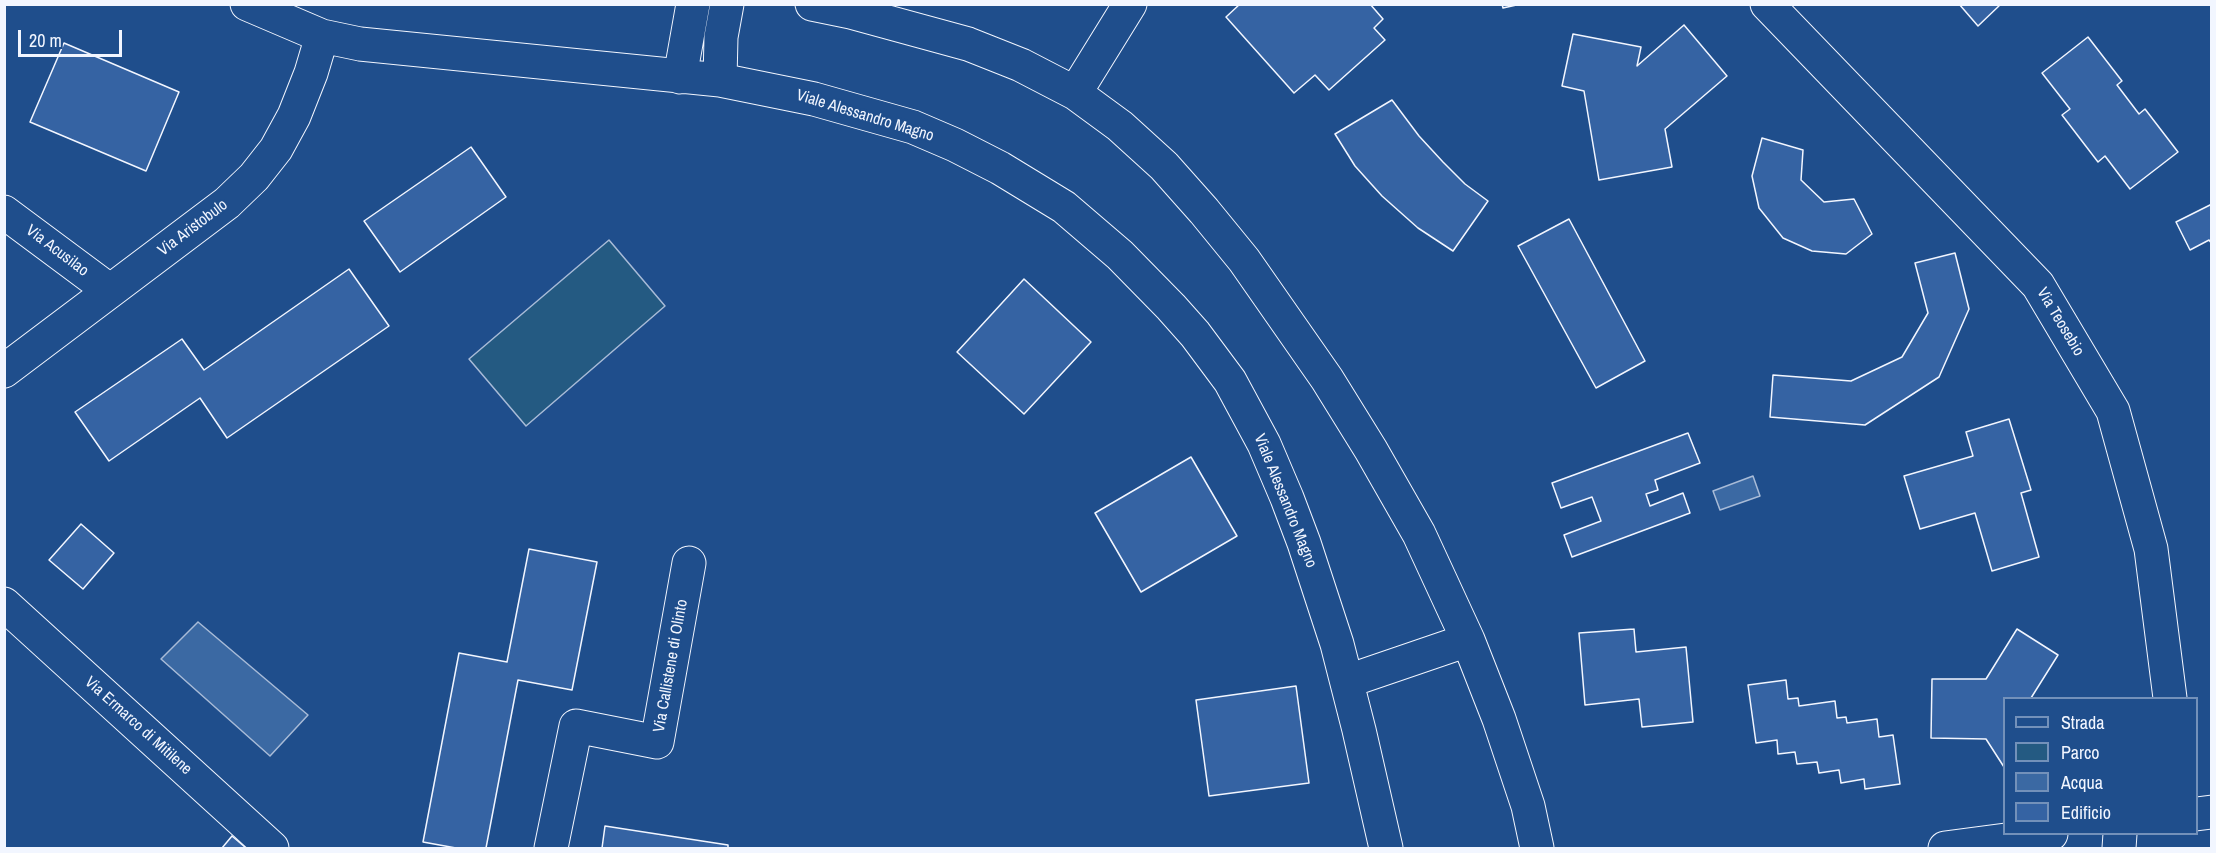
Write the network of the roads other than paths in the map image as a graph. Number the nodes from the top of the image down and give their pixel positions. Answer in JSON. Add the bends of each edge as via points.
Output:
{"nodes":[{"id":1,"x":247,"y":4,"type":"edge"},
{"id":2,"x":693,"y":4,"type":"edge"},
{"id":3,"x":727,"y":4,"type":"edge"},
{"id":4,"x":812,"y":4,"type":"edge"},
{"id":5,"x":1130,"y":4,"type":"edge"},
{"id":6,"x":1767,"y":4,"type":"edge"},
{"id":7,"x":322,"y":36,"type":"junction"},
{"id":8,"x":680,"y":77,"type":"junction"},
{"id":9,"x":720,"y":80,"type":"junction"},
{"id":10,"x":1075,"y":93,"type":"junction"},
{"id":11,"x":4,"y":212,"type":"edge"},
{"id":12,"x":109,"y":290,"type":"junction"},
{"id":13,"x":4,"y":371,"type":"edge"},
{"id":14,"x":689,"y":563,"type":"dead end"},
{"id":15,"x":4,"y":604,"type":"edge"},
{"id":16,"x":1468,"y":640,"type":"junction"},
{"id":17,"x":1348,"y":681,"type":"junction"},
{"id":18,"x":2170,"y":697,"type":"edge"},
{"id":19,"x":2044,"y":835,"type":"edge"},
{"id":20,"x":272,"y":849,"type":"edge"},
{"id":21,"x":551,"y":849,"type":"edge"},
{"id":22,"x":1386,"y":849,"type":"edge"},
{"id":23,"x":1537,"y":849,"type":"edge"},
{"id":24,"x":1945,"y":849,"type":"edge"}],
"edges":[{"from":1,"to":7,"type":"street","name":"Viale Alessandro Magno"},
{"from":2,"to":8,"type":"street"},
{"from":3,"to":9,"type":"street"},
{"from":4,"to":10,"type":"street","via":[[968,44]]},
{"from":5,"to":10,"type":"street"},
{"from":6,"to":18,"type":"street","name":"Via Teosebio","via":[[2038,285],[2113,411],[2151,549]]},
{"from":7,"to":8,"type":"street","name":"Viale Alessandro Magno","via":[[378,47]]},
{"from":7,"to":12,"type":"street","name":"Via Aristobulo","via":[[294,116],[276,149],[254,177],[227,203]]},
{"from":8,"to":9,"type":"street","name":"Viale Alessandro Magno"},
{"from":9,"to":17,"type":"street","name":"Viale Alessandro Magno","via":[[814,99],[913,127],[947,141],[1064,207],[1120,255],[1172,307],[1216,361],[1253,424],[1300,532]]},
{"from":10,"to":16,"type":"street","via":[[1120,126],[1164,166],[1259,280],[1388,477]]},
{"from":11,"to":12,"type":"street","name":"Via Acusilao"},
{"from":12,"to":13,"type":"street","name":"Via Aristobulo"},
{"from":14,"to":21,"type":"street","name":"Via Callistene di Olinto","via":[[657,742],[576,726]]},
{"from":15,"to":20,"type":"street","name":"Via Ermarco di Mitilene"},
{"from":16,"to":17,"type":"street"},
{"from":16,"to":23,"type":"street","via":[[1511,752]]},
{"from":17,"to":22,"type":"street","name":"Viale Alessandro Magno"},
{"from":19,"to":24,"type":"street"}]}
